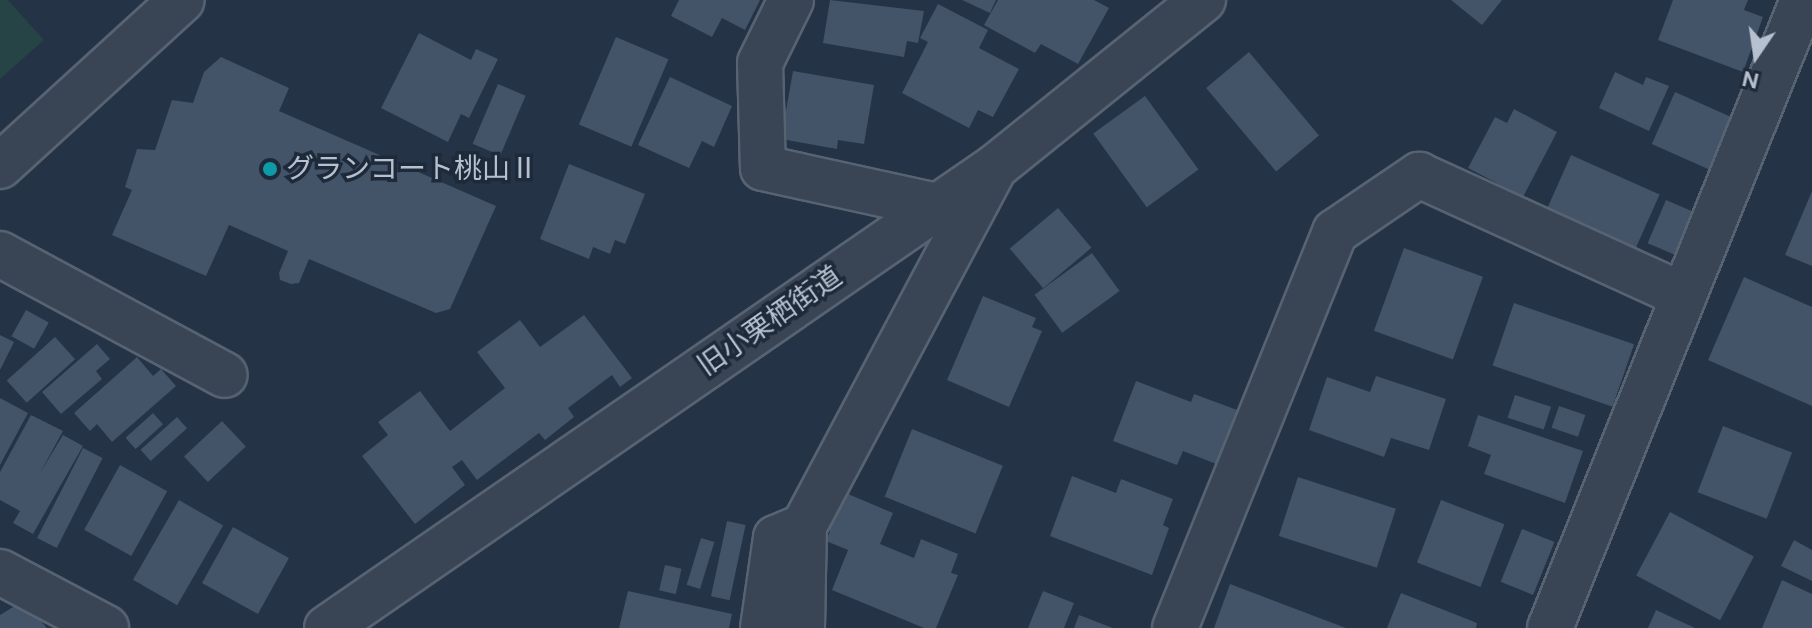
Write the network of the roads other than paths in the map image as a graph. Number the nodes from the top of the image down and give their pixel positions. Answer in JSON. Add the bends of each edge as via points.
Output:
{"nodes":[{"id":1,"x":182,"y":0,"type":"edge"},
{"id":2,"x":791,"y":0,"type":"edge"},
{"id":3,"x":1203,"y":0,"type":"edge"},
{"id":4,"x":1803,"y":0,"type":"edge"},
{"id":5,"x":0,"y":166,"type":"edge"},
{"id":6,"x":995,"y":167,"type":"junction"},
{"id":7,"x":938,"y":206,"type":"junction"},
{"id":8,"x":0,"y":254,"type":"edge"},
{"id":9,"x":1684,"y":296,"type":"junction"},
{"id":10,"x":225,"y":375,"type":"dead end"},
{"id":11,"x":804,"y":526,"type":"junction"},
{"id":12,"x":0,"y":572,"type":"edge"},
{"id":13,"x":106,"y":628,"type":"edge"},
{"id":14,"x":327,"y":628,"type":"edge"},
{"id":15,"x":763,"y":628,"type":"edge"},
{"id":16,"x":802,"y":628,"type":"edge"},
{"id":17,"x":1175,"y":628,"type":"edge"},
{"id":18,"x":1550,"y":628,"type":"edge"}],
"edges":[{"from":1,"to":5,"type":"street"},
{"from":2,"to":7,"type":"street","via":[[760,63],[763,168]]},
{"from":3,"to":6,"type":"street","name":"旧小栗栖街道"},
{"from":4,"to":9,"type":"street"},
{"from":6,"to":7,"type":"street","name":"旧小栗栖街道"},
{"from":6,"to":11,"type":"street"},
{"from":7,"to":14,"type":"street","name":"旧小栗栖街道"},
{"from":8,"to":10,"type":"street"},
{"from":9,"to":17,"type":"street","via":[[1419,175],[1335,232]]},
{"from":9,"to":18,"type":"street"},
{"from":11,"to":15,"type":"street","via":[[776,538]]},
{"from":11,"to":16,"type":"street"},
{"from":12,"to":13,"type":"street"}]}
